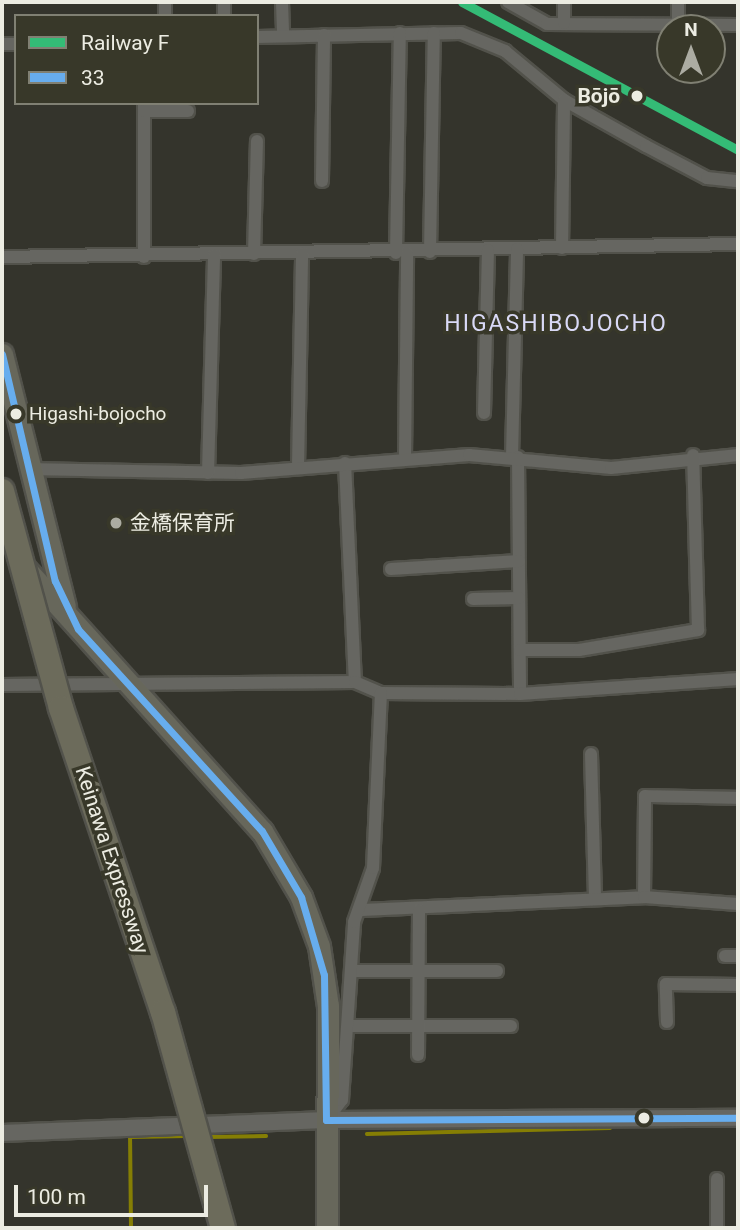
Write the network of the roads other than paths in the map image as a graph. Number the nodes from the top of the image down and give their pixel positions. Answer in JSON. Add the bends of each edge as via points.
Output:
{"nodes":[{"id":1,"x":282,"y":2,"type":"edge"},
{"id":2,"x":564,"y":2,"type":"edge"},
{"id":3,"x":512,"y":3,"type":"edge"},
{"id":4,"x":656,"y":21,"type":"edge"},
{"id":5,"x":564,"y":23,"type":"junction"},
{"id":6,"x":400,"y":33,"type":"junction"},
{"id":7,"x":434,"y":33,"type":"junction"},
{"id":8,"x":324,"y":34,"type":"junction"},
{"id":9,"x":282,"y":36,"type":"junction"},
{"id":10,"x":259,"y":37,"type":"edge"},
{"id":11,"x":564,"y":100,"type":"junction"},
{"id":12,"x":144,"y":107,"type":"edge"},
{"id":13,"x":188,"y":111,"type":"dead end"},
{"id":14,"x":257,"y":141,"type":"dead end"},
{"id":15,"x":322,"y":181,"type":"dead end"},
{"id":16,"x":738,"y":181,"type":"edge"},
{"id":17,"x":738,"y":244,"type":"edge"},
{"id":18,"x":562,"y":248,"type":"junction"},
{"id":19,"x":517,"y":249,"type":"junction"},
{"id":20,"x":488,"y":250,"type":"junction"},
{"id":21,"x":430,"y":252,"type":"junction"},
{"id":22,"x":302,"y":253,"type":"junction"},
{"id":23,"x":402,"y":253,"type":"junction"},
{"id":24,"x":254,"y":254,"type":"junction"},
{"id":25,"x":215,"y":255,"type":"junction"},
{"id":26,"x":2,"y":257,"type":"edge"},
{"id":27,"x":145,"y":257,"type":"junction"},
{"id":28,"x":2,"y":354,"type":"edge"},
{"id":29,"x":484,"y":413,"type":"dead end"},
{"id":30,"x":693,"y":455,"type":"junction"},
{"id":31,"x":738,"y":455,"type":"edge"},
{"id":32,"x":515,"y":457,"type":"junction"},
{"id":33,"x":405,"y":458,"type":"junction"},
{"id":34,"x":345,"y":463,"type":"junction"},
{"id":35,"x":298,"y":467,"type":"junction"},
{"id":36,"x":26,"y":469,"type":"junction"},
{"id":37,"x":208,"y":473,"type":"junction"},
{"id":38,"x":2,"y":491,"type":"edge"},
{"id":39,"x":2,"y":531,"type":"edge"},
{"id":40,"x":519,"y":561,"type":"junction"},
{"id":41,"x":391,"y":569,"type":"dead end"},
{"id":42,"x":519,"y":598,"type":"junction"},
{"id":43,"x":472,"y":599,"type":"dead end"},
{"id":44,"x":78,"y":629,"type":"junction"},
{"id":45,"x":520,"y":650,"type":"junction"},
{"id":46,"x":738,"y":679,"type":"edge"},
{"id":47,"x":355,"y":682,"type":"junction"},
{"id":48,"x":2,"y":685,"type":"edge"},
{"id":49,"x":135,"y":689,"type":"junction"},
{"id":50,"x":381,"y":693,"type":"junction"},
{"id":51,"x":520,"y":694,"type":"junction"},
{"id":52,"x":591,"y":754,"type":"dead end"},
{"id":53,"x":738,"y":797,"type":"edge"},
{"id":54,"x":644,"y":897,"type":"junction"},
{"id":55,"x":595,"y":898,"type":"junction"},
{"id":56,"x":738,"y":904,"type":"edge"},
{"id":57,"x":362,"y":910,"type":"junction"},
{"id":58,"x":419,"y":910,"type":"junction"},
{"id":59,"x":352,"y":971,"type":"junction"},
{"id":60,"x":418,"y":971,"type":"junction"},
{"id":61,"x":497,"y":971,"type":"dead end"},
{"id":62,"x":738,"y":985,"type":"edge"},
{"id":63,"x":667,"y":1022,"type":"dead end"},
{"id":64,"x":348,"y":1026,"type":"junction"},
{"id":65,"x":418,"y":1026,"type":"junction"},
{"id":66,"x":511,"y":1026,"type":"dead end"},
{"id":67,"x":418,"y":1055,"type":"dead end"},
{"id":68,"x":738,"y":1118,"type":"edge"},
{"id":69,"x":326,"y":1120,"type":"junction"},
{"id":70,"x":2,"y":1133,"type":"edge"},
{"id":71,"x":718,"y":1179,"type":"dead end"},
{"id":72,"x":223,"y":1228,"type":"edge"},
{"id":73,"x":327,"y":1228,"type":"edge"},
{"id":74,"x":717,"y":1228,"type":"edge"}],
"edges":[{"from":1,"to":9,"type":"street"},
{"from":2,"to":5,"type":"street"},
{"from":3,"to":5,"type":"street","via":[[547,24]]},
{"from":4,"to":5,"type":"street"},
{"from":6,"to":7,"type":"street"},
{"from":6,"to":8,"type":"street"},
{"from":6,"to":23,"type":"street"},
{"from":7,"to":11,"type":"street","via":[[461,33],[505,51]]},
{"from":7,"to":21,"type":"street"},
{"from":8,"to":9,"type":"street"},
{"from":8,"to":15,"type":"street"},
{"from":9,"to":10,"type":"street"},
{"from":11,"to":16,"type":"street","via":[[707,178]]},
{"from":11,"to":18,"type":"street"},
{"from":12,"to":13,"type":"street"},
{"from":12,"to":27,"type":"street"},
{"from":14,"to":24,"type":"street"},
{"from":17,"to":18,"type":"street"},
{"from":18,"to":19,"type":"street"},
{"from":19,"to":20,"type":"street"},
{"from":19,"to":32,"type":"street"},
{"from":20,"to":21,"type":"street"},
{"from":20,"to":29,"type":"street"},
{"from":21,"to":23,"type":"street"},
{"from":22,"to":23,"type":"street"},
{"from":22,"to":24,"type":"street"},
{"from":22,"to":35,"type":"street"},
{"from":23,"to":33,"type":"street"},
{"from":24,"to":25,"type":"street"},
{"from":25,"to":27,"type":"street"},
{"from":25,"to":37,"type":"street"},
{"from":26,"to":27,"type":"street"},
{"from":28,"to":36,"type":"main road"},
{"from":30,"to":31,"type":"street"},
{"from":30,"to":32,"type":"street","via":[[611,468]]},
{"from":30,"to":45,"type":"street","via":[[698,630],[579,650]]},
{"from":32,"to":33,"type":"street"},
{"from":32,"to":40,"type":"street"},
{"from":33,"to":34,"type":"street"},
{"from":34,"to":35,"type":"street"},
{"from":34,"to":47,"type":"street"},
{"from":35,"to":37,"type":"street"},
{"from":36,"to":37,"type":"street"},
{"from":36,"to":44,"type":"main road","via":[[55,581]]},
{"from":38,"to":72,"type":"highway","name":"Keinawa Expressway","bridge":true,"via":[[61,708],[163,1012]]},
{"from":39,"to":44,"type":"main road"},
{"from":40,"to":41,"type":"street"},
{"from":40,"to":42,"type":"street"},
{"from":42,"to":43,"type":"street"},
{"from":42,"to":45,"type":"street"},
{"from":44,"to":49,"type":"main road"},
{"from":45,"to":51,"type":"street"},
{"from":46,"to":51,"type":"street"},
{"from":47,"to":49,"type":"street"},
{"from":47,"to":50,"type":"street"},
{"from":48,"to":49,"type":"street"},
{"from":49,"to":69,"type":"main road","via":[[262,831],[301,897],[324,975]]},
{"from":50,"to":51,"type":"street"},
{"from":50,"to":57,"type":"street","via":[[373,868]]},
{"from":52,"to":55,"type":"street"},
{"from":53,"to":54,"type":"street","via":[[645,796]]},
{"from":54,"to":55,"type":"street"},
{"from":54,"to":56,"type":"street"},
{"from":55,"to":58,"type":"street"},
{"from":57,"to":58,"type":"street"},
{"from":57,"to":59,"type":"street","via":[[354,922]]},
{"from":58,"to":60,"type":"street"},
{"from":59,"to":60,"type":"street"},
{"from":59,"to":64,"type":"street"},
{"from":60,"to":61,"type":"street"},
{"from":60,"to":65,"type":"street"},
{"from":62,"to":63,"type":"street","via":[[666,984]]},
{"from":64,"to":65,"type":"street"},
{"from":64,"to":69,"type":"street","via":[[342,1100]]},
{"from":65,"to":66,"type":"street"},
{"from":65,"to":67,"type":"street"},
{"from":68,"to":69,"type":"street"},
{"from":69,"to":70,"type":"street"},
{"from":69,"to":73,"type":"main road"},
{"from":71,"to":74,"type":"street"}]}
